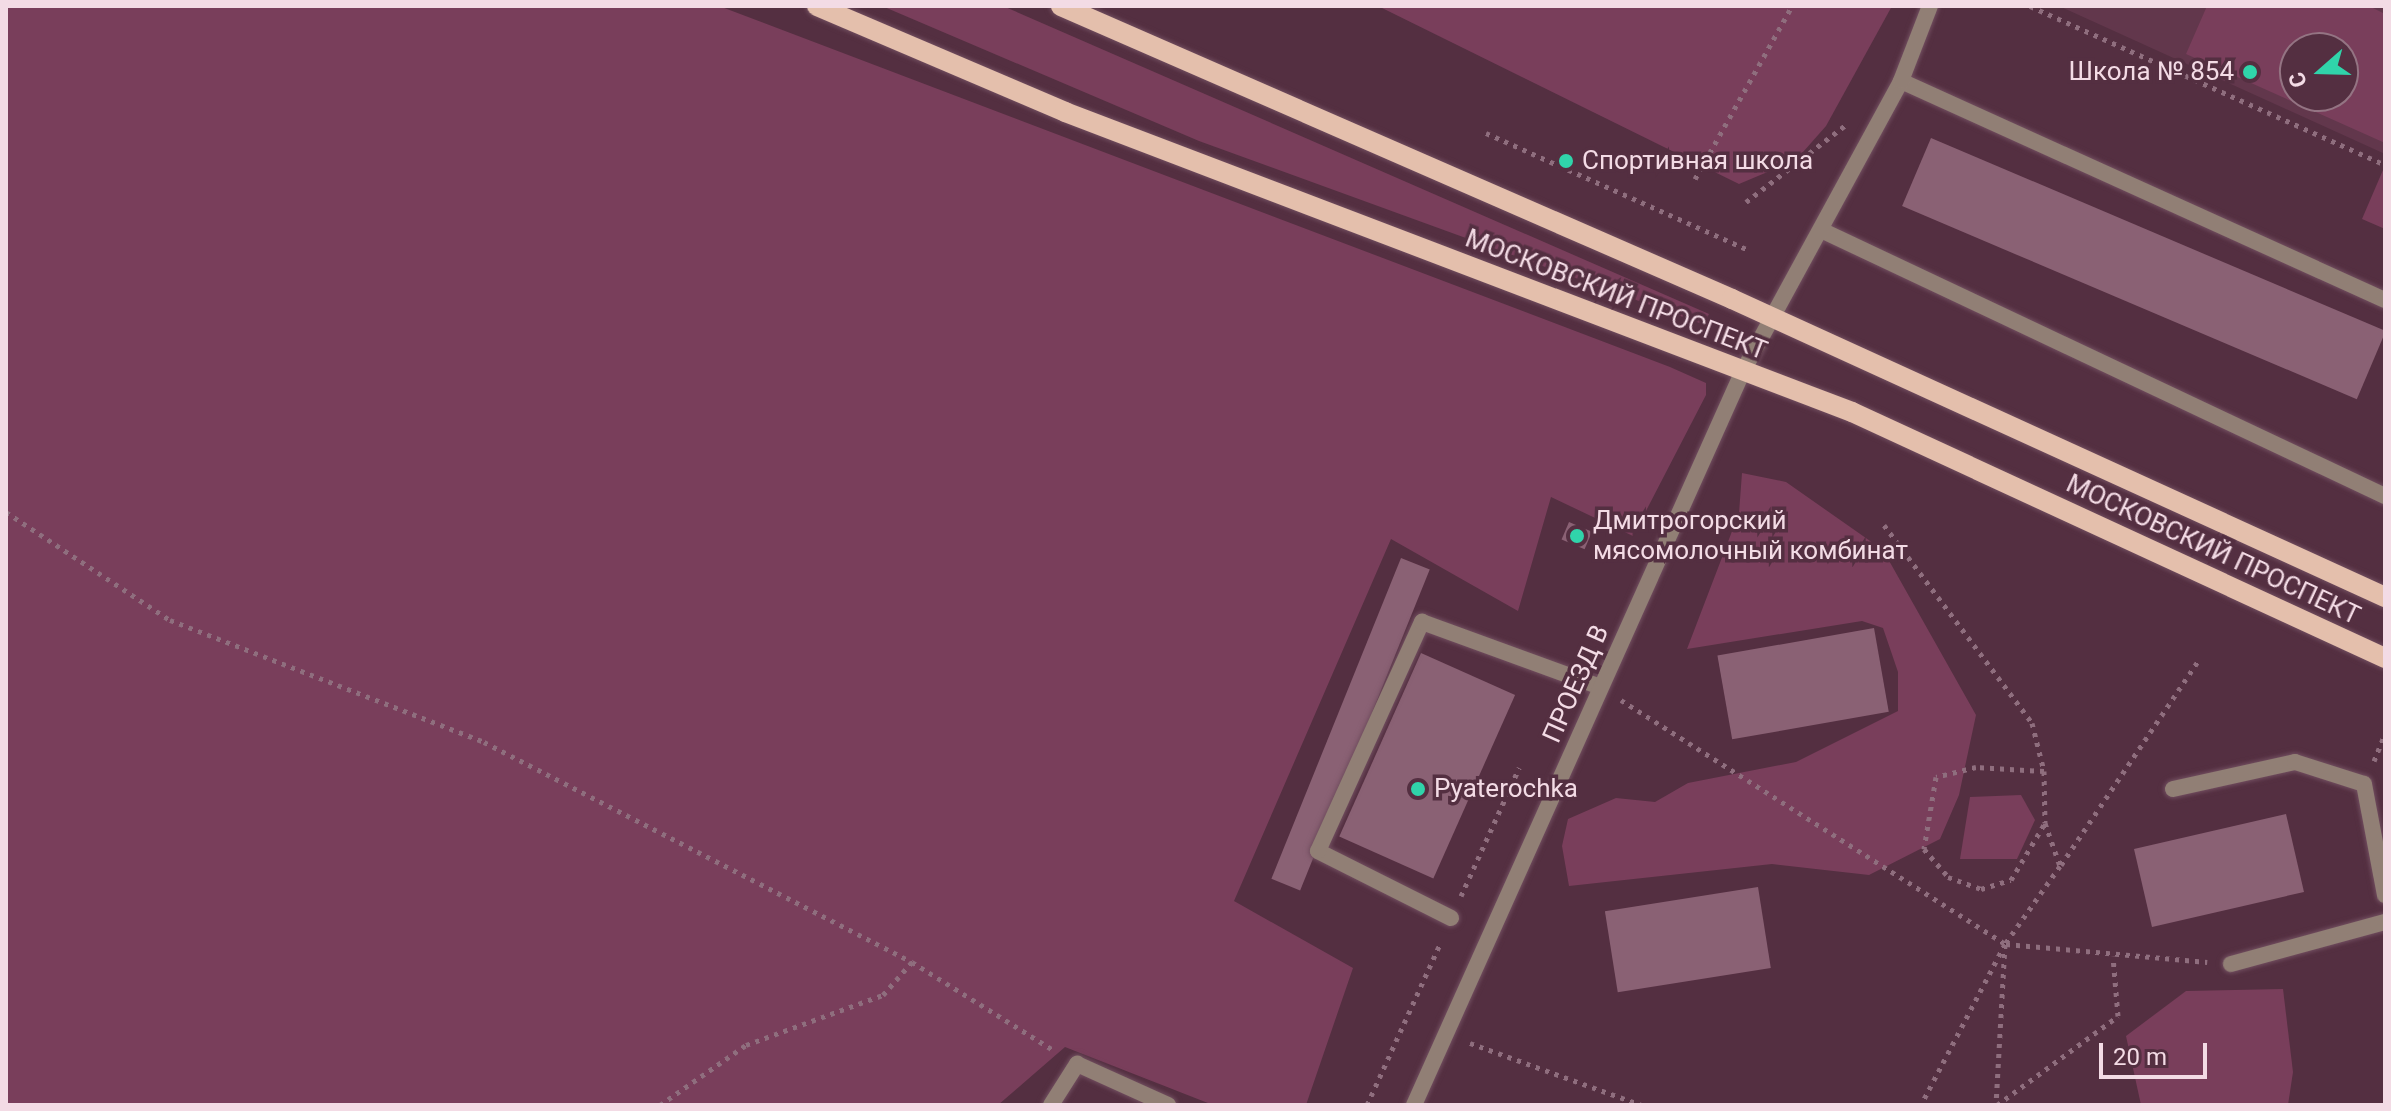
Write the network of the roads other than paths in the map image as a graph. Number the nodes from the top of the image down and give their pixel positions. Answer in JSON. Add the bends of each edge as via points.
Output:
{"nodes":[{"id":1,"x":817,"y":6,"type":"edge"},
{"id":2,"x":1061,"y":6,"type":"edge"},
{"id":3,"x":1930,"y":6,"type":"edge"},
{"id":4,"x":1901,"y":81,"type":"junction"},
{"id":5,"x":1821,"y":230,"type":"junction"},
{"id":6,"x":2385,"y":300,"type":"edge"},
{"id":7,"x":1773,"y":318,"type":"junction"},
{"id":8,"x":1743,"y":371,"type":"junction"},
{"id":9,"x":2385,"y":496,"type":"edge"},
{"id":10,"x":2385,"y":597,"type":"edge"},
{"id":11,"x":2385,"y":658,"type":"edge"},
{"id":12,"x":1601,"y":687,"type":"junction"},
{"id":13,"x":2173,"y":789,"type":"dead end"},
{"id":14,"x":2385,"y":895,"type":"edge"},
{"id":15,"x":1451,"y":918,"type":"dead end"},
{"id":16,"x":2385,"y":922,"type":"edge"},
{"id":17,"x":2231,"y":964,"type":"road end"},
{"id":18,"x":1051,"y":1105,"type":"edge"},
{"id":19,"x":1168,"y":1105,"type":"edge"},
{"id":20,"x":1414,"y":1105,"type":"edge"}],
"edges":[{"from":1,"to":8,"type":"main road","name":"МОСКОВСКИЙ ПРОСПЕКТ","via":[[1065,112]]},
{"from":2,"to":7,"type":"main road","name":"МОСКОВСКИЙ ПРОСПЕКТ"},
{"from":3,"to":4,"type":"lane","name":"ПРОЕЗД B"},
{"from":4,"to":5,"type":"lane","name":"ПРОЕЗД B"},
{"from":4,"to":6,"type":"lane"},
{"from":5,"to":7,"type":"lane","name":"ПРОЕЗД B"},
{"from":5,"to":9,"type":"lane"},
{"from":7,"to":8,"type":"lane","name":"ПРОЕЗД B"},
{"from":7,"to":10,"type":"main road","name":"МОСКОВСКИЙ ПРОСПЕКТ"},
{"from":8,"to":11,"type":"main road","name":"МОСКОВСКИЙ ПРОСПЕКТ","via":[[1852,412]]},
{"from":8,"to":12,"type":"lane","name":"ПРОЕЗД B"},
{"from":12,"to":15,"type":"lane","via":[[1422,622],[1318,851]]},
{"from":12,"to":20,"type":"lane","name":"ПРОЕЗД B"},
{"from":13,"to":14,"type":"lane","via":[[2295,762],[2364,784]]},
{"from":16,"to":17,"type":"lane"},
{"from":18,"to":19,"type":"lane","via":[[1077,1064]]}]}
